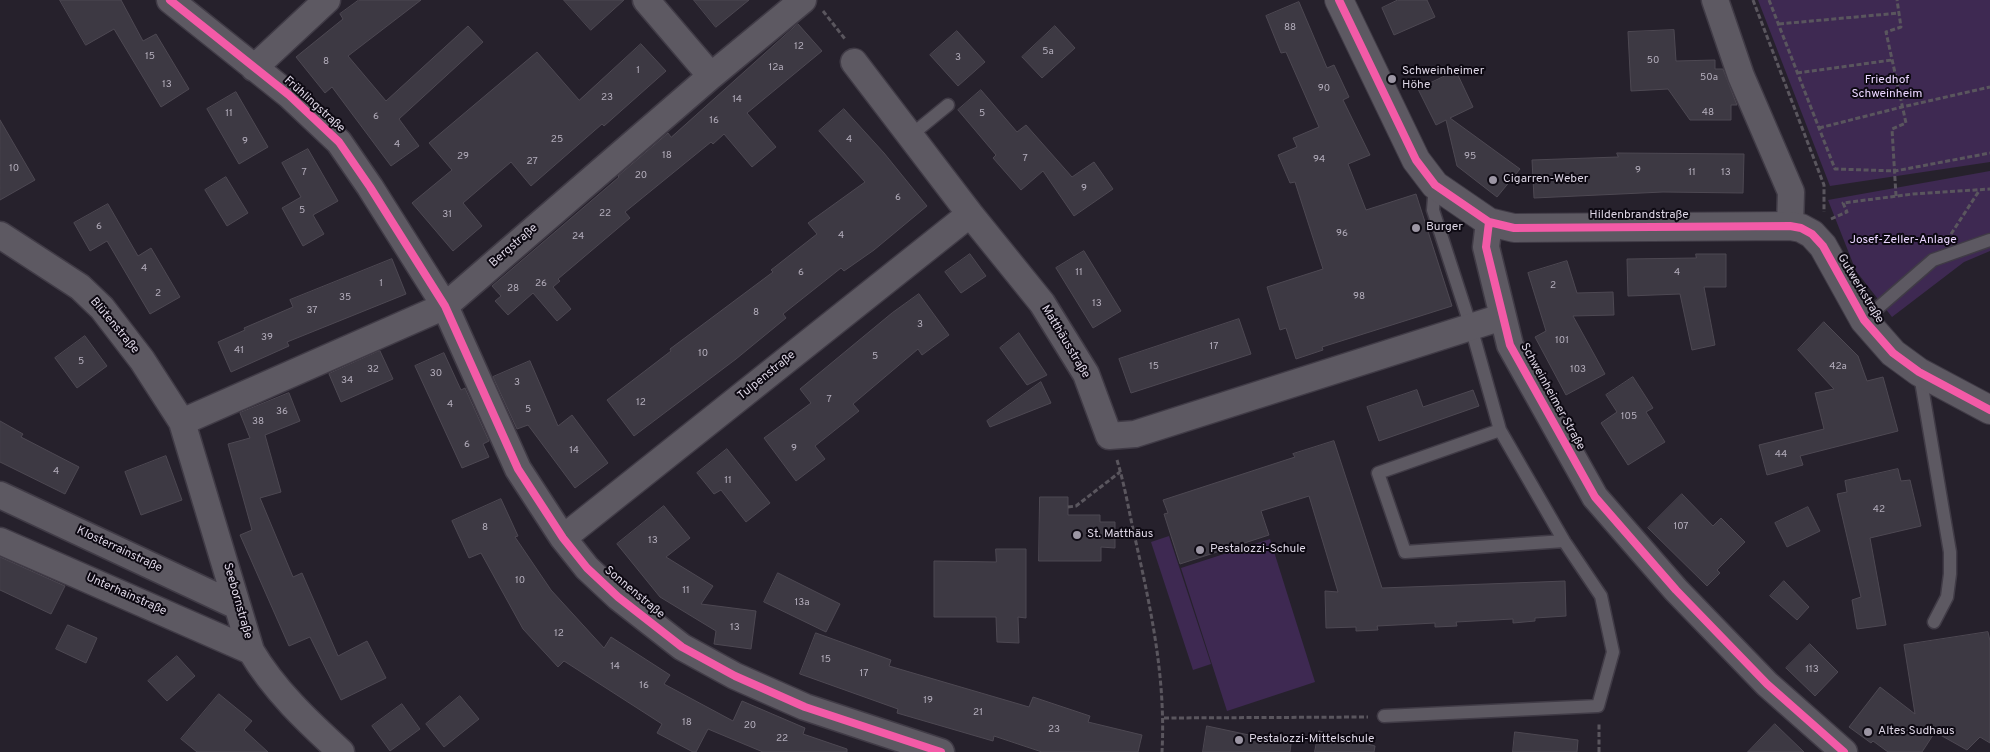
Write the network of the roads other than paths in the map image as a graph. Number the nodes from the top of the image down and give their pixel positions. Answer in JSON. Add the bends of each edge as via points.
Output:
{"nodes":[{"id":1,"x":170,"y":0,"type":"edge"},
{"id":2,"x":327,"y":0,"type":"edge"},
{"id":3,"x":646,"y":0,"type":"edge"},
{"id":4,"x":1339,"y":0,"type":"edge"},
{"id":5,"x":1715,"y":0,"type":"edge"},
{"id":6,"x":810,"y":2,"type":"edge"},
{"id":7,"x":854,"y":62,"type":"road end"},
{"id":8,"x":254,"y":68,"type":"junction"},
{"id":9,"x":711,"y":76,"type":"junction"},
{"id":10,"x":948,"y":106,"type":"dead end"},
{"id":11,"x":910,"y":136,"type":"junction"},
{"id":12,"x":1435,"y":185,"type":"junction"},
{"id":13,"x":970,"y":214,"type":"junction"},
{"id":14,"x":1489,"y":222,"type":"junction"},
{"id":15,"x":1790,"y":226,"type":"junction"},
{"id":16,"x":0,"y":235,"type":"edge"},
{"id":17,"x":1990,"y":240,"type":"edge"},
{"id":18,"x":445,"y":306,"type":"junction"},
{"id":19,"x":1502,"y":317,"type":"junction"},
{"id":20,"x":1864,"y":320,"type":"junction"},
{"id":21,"x":1471,"y":326,"type":"junction"},
{"id":22,"x":1919,"y":372,"type":"junction"},
{"id":23,"x":1990,"y":410,"type":"edge"},
{"id":24,"x":182,"y":422,"type":"junction"},
{"id":25,"x":1500,"y":430,"type":"junction"},
{"id":26,"x":0,"y":495,"type":"edge"},
{"id":27,"x":563,"y":538,"type":"junction"},
{"id":28,"x":0,"y":541,"type":"edge"},
{"id":29,"x":1564,"y":541,"type":"junction"},
{"id":30,"x":237,"y":606,"type":"junction"},
{"id":31,"x":1934,"y":622,"type":"dead end"},
{"id":32,"x":251,"y":651,"type":"junction"},
{"id":33,"x":1384,"y":716,"type":"road end"},
{"id":34,"x":341,"y":752,"type":"edge"},
{"id":35,"x":941,"y":752,"type":"edge"},
{"id":36,"x":1844,"y":752,"type":"edge"}],
"edges":[{"from":1,"to":8,"type":"street","name":"Frühlingstraße"},
{"from":2,"to":8,"type":"street"},
{"from":3,"to":9,"type":"street"},
{"from":4,"to":12,"type":"street","via":[[1416,160]]},
{"from":5,"to":15,"type":"street","via":[[1741,76],[1792,192]]},
{"from":6,"to":9,"type":"street","name":"Bergstraße"},
{"from":7,"to":11,"type":"street","name":"Matthäusstraße"},
{"from":8,"to":18,"type":"street","name":"Frühlingstraße","via":[[289,95],[338,142]]},
{"from":9,"to":18,"type":"street","name":"Bergstraße"},
{"from":10,"to":11,"type":"lane"},
{"from":11,"to":13,"type":"street","name":"Matthäusstraße"},
{"from":12,"to":14,"type":"street"},
{"from":12,"to":21,"type":"lane","via":[[1433,210]]},
{"from":13,"to":21,"type":"street","name":"Matthäusstraße","via":[[1047,311],[1086,374],[1109,436],[1135,434]]},
{"from":13,"to":27,"type":"street","name":"Tulpenstraße"},
{"from":14,"to":15,"type":"street","name":"Hildenbrandstraße","via":[[1514,228]]},
{"from":14,"to":19,"type":"street","name":"Schweinheimer Straße","via":[[1486,247]]},
{"from":15,"to":20,"type":"street","name":"Gutwerkstraße","via":[[1812,234],[1822,246]]},
{"from":16,"to":24,"type":"street","name":"Blütenstraße","via":[[80,287],[102,308],[142,360]]},
{"from":17,"to":20,"type":"lane","via":[[1933,260]]},
{"from":18,"to":24,"type":"street","name":"Bergstraße"},
{"from":18,"to":27,"type":"street","name":"Sonnenstraße","via":[[518,469]]},
{"from":19,"to":21,"type":"street"},
{"from":19,"to":36,"type":"street","name":"Schweinheimer Straße","via":[[1510,345],[1527,379],[1595,497],[1676,590],[1766,684]]},
{"from":20,"to":22,"type":"street","name":"Gutwerkstraße","via":[[1893,353]]},
{"from":21,"to":25,"type":"lane"},
{"from":22,"to":23,"type":"street","name":"Gutwerkstraße"},
{"from":22,"to":31,"type":"lane","via":[[1950,552],[1947,597]]},
{"from":24,"to":30,"type":"street","name":"Seebornstraße"},
{"from":25,"to":29,"type":"lane"},
{"from":25,"to":29,"type":"lane","via":[[1378,474],[1405,552]]},
{"from":26,"to":30,"type":"street","name":"Klosterrainstraße"},
{"from":27,"to":35,"type":"street","name":"Sonnenstraße","via":[[587,568],[618,597],[682,648],[805,707]]},
{"from":28,"to":32,"type":"street","name":"Unterhainstraße"},
{"from":29,"to":33,"type":"lane","via":[[1601,596],[1611,642],[1613,652],[1598,706]]},
{"from":30,"to":32,"type":"street","name":"Seebornstraße"},
{"from":32,"to":34,"type":"street","name":"Seebornstraße","via":[[285,697]]}]}
